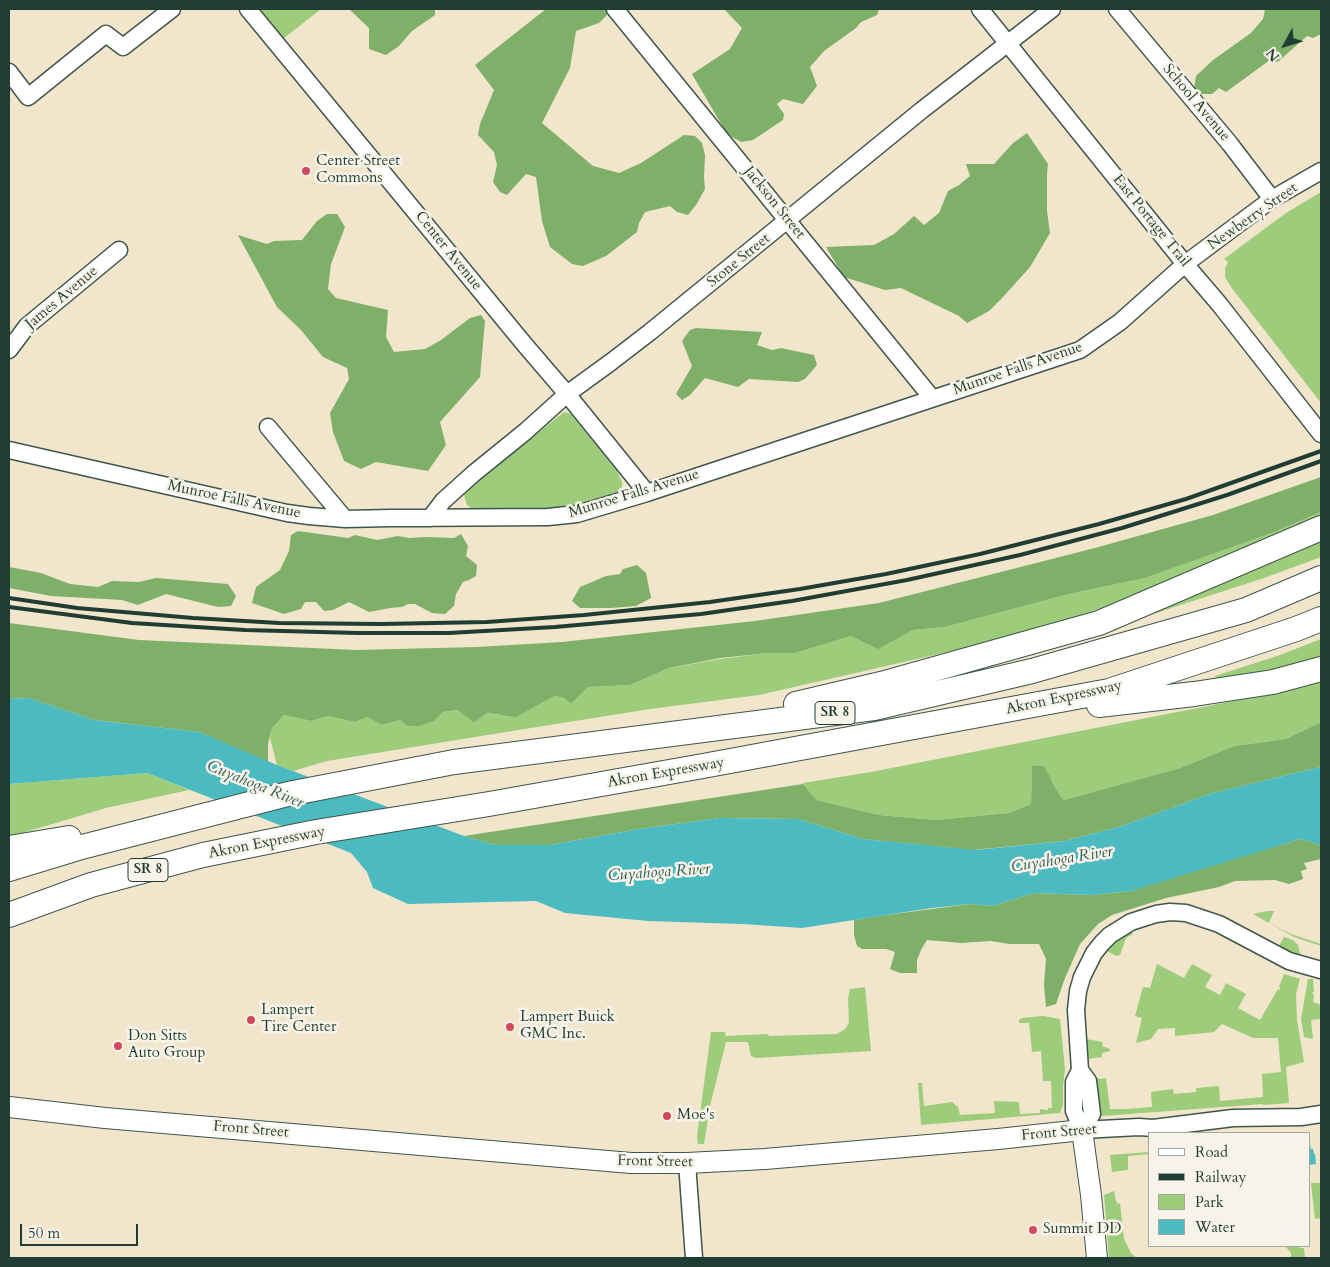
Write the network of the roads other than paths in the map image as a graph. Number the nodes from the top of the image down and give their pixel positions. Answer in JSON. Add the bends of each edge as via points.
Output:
{"nodes":[{"id":1,"x":172,"y":9,"type":"edge"},
{"id":2,"x":248,"y":9,"type":"edge"},
{"id":3,"x":615,"y":9,"type":"edge"},
{"id":4,"x":980,"y":9,"type":"edge"},
{"id":5,"x":1052,"y":9,"type":"edge"},
{"id":6,"x":1117,"y":9,"type":"edge"},
{"id":7,"x":1008,"y":42,"type":"junction"},
{"id":8,"x":9,"y":72,"type":"edge"},
{"id":9,"x":1321,"y":171,"type":"edge"},
{"id":10,"x":1272,"y":199,"type":"junction"},
{"id":11,"x":788,"y":220,"type":"junction"},
{"id":12,"x":119,"y":250,"type":"dead end"},
{"id":13,"x":1185,"y":264,"type":"junction"},
{"id":14,"x":9,"y":350,"type":"edge"},
{"id":15,"x":567,"y":394,"type":"junction"},
{"id":16,"x":932,"y":398,"type":"junction"},
{"id":17,"x":268,"y":428,"type":"dead end"},
{"id":18,"x":1321,"y":434,"type":"edge"},
{"id":19,"x":9,"y":450,"type":"edge"},
{"id":20,"x":647,"y":493,"type":"junction"},
{"id":21,"x":430,"y":518,"type":"junction"},
{"id":22,"x":345,"y":519,"type":"junction"},
{"id":23,"x":1321,"y":528,"type":"edge"},
{"id":24,"x":1321,"y":578,"type":"edge"},
{"id":25,"x":1321,"y":619,"type":"edge"},
{"id":26,"x":1321,"y":670,"type":"edge"},
{"id":27,"x":908,"y":728,"type":"junction"},
{"id":28,"x":676,"y":732,"type":"junction"},
{"id":29,"x":228,"y":810,"type":"junction"},
{"id":30,"x":9,"y":848,"type":"edge"},
{"id":31,"x":9,"y":870,"type":"edge"},
{"id":32,"x":9,"y":915,"type":"edge"},
{"id":33,"x":1321,"y":970,"type":"edge"},
{"id":34,"x":9,"y":1107,"type":"edge"},
{"id":35,"x":1321,"y":1114,"type":"edge"},
{"id":36,"x":1082,"y":1130,"type":"junction"},
{"id":37,"x":687,"y":1163,"type":"junction"},
{"id":38,"x":694,"y":1258,"type":"edge"},
{"id":39,"x":1097,"y":1258,"type":"edge"}],
"edges":[{"from":1,"to":8,"type":"street","via":[[123,48],[106,34],[28,97]]},
{"from":2,"to":15,"type":"street","name":"Center Avenue"},
{"from":3,"to":11,"type":"street","name":"Jackson Street"},
{"from":4,"to":7,"type":"street","name":"East Portage Trail"},
{"from":5,"to":7,"type":"street","name":"Stone Street"},
{"from":6,"to":10,"type":"street","name":"School Avenue"},
{"from":7,"to":11,"type":"street","name":"Stone Street"},
{"from":7,"to":13,"type":"street","name":"East Portage Trail"},
{"from":9,"to":10,"type":"street","name":"Newberry Street"},
{"from":10,"to":13,"type":"street","name":"Newberry Street"},
{"from":11,"to":15,"type":"street","name":"Stone Street","via":[[612,362]]},
{"from":11,"to":16,"type":"street","name":"Jackson Street"},
{"from":12,"to":14,"type":"street","name":"James Avenue","via":[[27,326]]},
{"from":13,"to":16,"type":"street","name":"Munroe Falls Avenue","via":[[1120,322],[1080,350]]},
{"from":13,"to":18,"type":"street","name":"East Portage Trail"},
{"from":15,"to":20,"type":"street","name":"Center Avenue"},
{"from":15,"to":21,"type":"street","name":"Stone Street","via":[[448,496]]},
{"from":16,"to":20,"type":"street","name":"Munroe Falls Avenue"},
{"from":17,"to":22,"type":"street"},
{"from":19,"to":22,"type":"street","name":"Munroe Falls Avenue","via":[[287,513]]},
{"from":20,"to":21,"type":"street","name":"Munroe Falls Avenue","via":[[563,516]]},
{"from":21,"to":22,"type":"street","name":"Munroe Falls Avenue"},
{"from":23,"to":28,"type":"highway","via":[[1099,622],[881,684]]},
{"from":24,"to":28,"type":"highway","number":"SR 8","via":[[1246,610],[1023,673],[874,708]]},
{"from":25,"to":27,"type":"highway","name":"Akron Expressway","number":"SR 8","via":[[1109,691]]},
{"from":26,"to":27,"type":"highway","via":[[1273,682],[1194,694]]},
{"from":27,"to":32,"type":"highway","name":"Akron Expressway","number":"SR 8","via":[[203,855],[91,885]]},
{"from":28,"to":29,"type":"highway","number":"SR 8","via":[[454,762],[288,794]]},
{"from":29,"to":30,"type":"highway"},
{"from":29,"to":31,"type":"highway","number":"SR 8","via":[[78,848]]},
{"from":33,"to":36,"type":"street","via":[[1289,961],[1219,924],[1186,913],[1156,914],[1131,922],[1110,935],[1094,953],[1078,992],[1080,1070],[1088,1081],[1092,1114]]},
{"from":34,"to":37,"type":"main road","name":"Front Street","via":[[516,1154],[631,1163]]},
{"from":35,"to":36,"type":"street","name":"Front Street","via":[[1233,1118],[1153,1128]]},
{"from":36,"to":37,"type":"main road","name":"Front Street","via":[[765,1159]]},
{"from":36,"to":39,"type":"main road"},
{"from":37,"to":38,"type":"street"}]}
